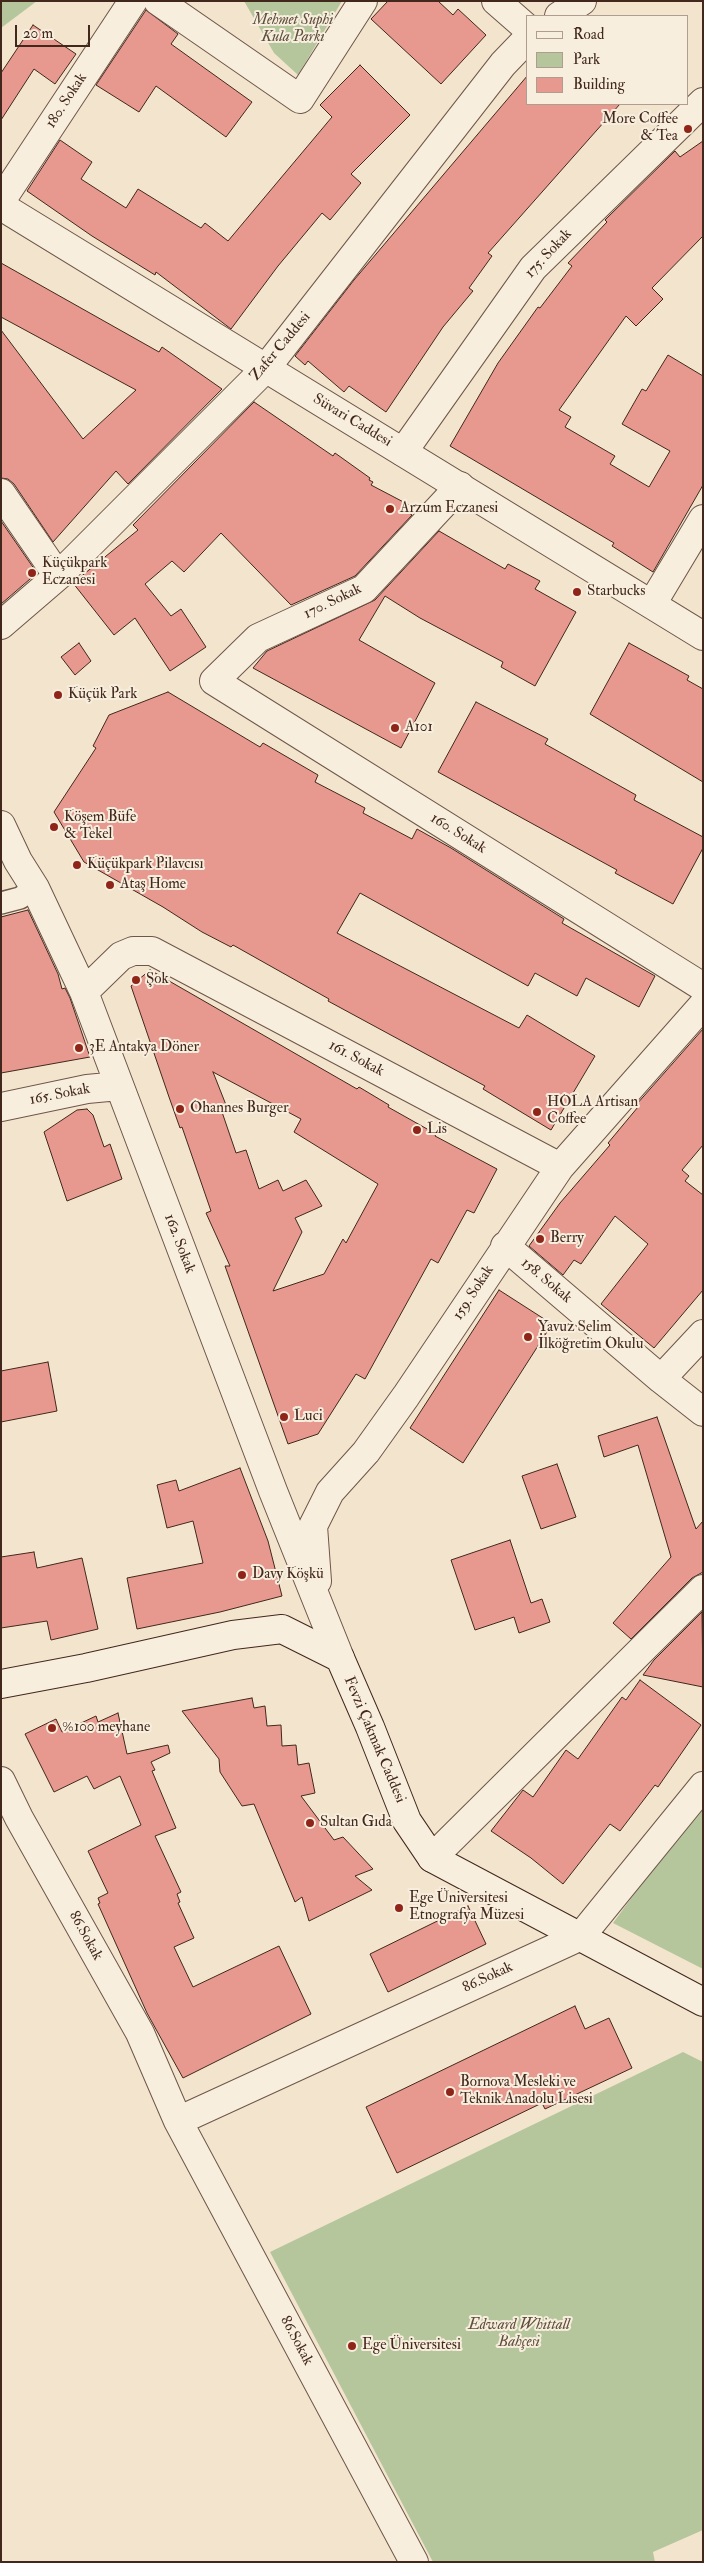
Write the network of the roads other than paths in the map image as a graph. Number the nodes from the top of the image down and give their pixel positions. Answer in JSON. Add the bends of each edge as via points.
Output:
{"nodes":[{"id":1,"x":133,"y":1,"type":"edge"},
{"id":2,"x":158,"y":1,"type":"edge"},
{"id":3,"x":363,"y":1,"type":"edge"},
{"id":4,"x":496,"y":1,"type":"edge"},
{"id":5,"x":582,"y":1,"type":"edge"},
{"id":6,"x":561,"y":15,"type":"edge"},
{"id":7,"x":526,"y":27,"type":"edge"},
{"id":8,"x":526,"y":40,"type":"edge"},
{"id":9,"x":703,"y":102,"type":"edge"},
{"id":10,"x":1,"y":200,"type":"edge"},
{"id":11,"x":1,"y":206,"type":"edge"},
{"id":12,"x":266,"y":368,"type":"junction"},
{"id":13,"x":403,"y":452,"type":"junction"},
{"id":14,"x":460,"y":486,"type":"junction"},
{"id":15,"x":1,"y":493,"type":"edge"},
{"id":16,"x":703,"y":519,"type":"edge"},
{"id":17,"x":58,"y":576,"type":"junction"},
{"id":18,"x":652,"y":604,"type":"junction"},
{"id":19,"x":1,"y":625,"type":"edge"},
{"id":20,"x":703,"y":636,"type":"edge"},
{"id":21,"x":214,"y":681,"type":"joint"},
{"id":22,"x":3,"y":832,"type":"edge"},
{"id":23,"x":35,"y":888,"type":"junction"},
{"id":24,"x":1,"y":903,"type":"edge"},
{"id":25,"x":703,"y":987,"type":"edge"},
{"id":26,"x":84,"y":992,"type":"junction"},
{"id":27,"x":703,"y":1005,"type":"edge"},
{"id":28,"x":119,"y":1086,"type":"junction"},
{"id":29,"x":1,"y":1106,"type":"edge"},
{"id":30,"x":560,"y":1167,"type":"junction"},
{"id":31,"x":505,"y":1246,"type":"junction"},
{"id":32,"x":703,"y":1334,"type":"edge"},
{"id":33,"x":661,"y":1379,"type":"junction"},
{"id":34,"x":703,"y":1412,"type":"edge"},
{"id":35,"x":703,"y":1589,"type":"edge"},
{"id":36,"x":320,"y":1610,"type":"junction"},
{"id":37,"x":340,"y":1658,"type":"junction"},
{"id":38,"x":1,"y":1684,"type":"edge"},
{"id":39,"x":1,"y":1781,"type":"edge"},
{"id":40,"x":703,"y":1786,"type":"edge"},
{"id":41,"x":432,"y":1858,"type":"junction"},
{"id":42,"x":581,"y":1936,"type":"junction"},
{"id":43,"x":703,"y":2002,"type":"edge"},
{"id":44,"x":178,"y":2121,"type":"junction"},
{"id":45,"x":414,"y":2562,"type":"edge"}],
"edges":[{"from":1,"to":10,"type":"street","name":"180. Sokak"},
{"from":2,"to":3,"type":"street","via":[[300,99]]},
{"from":4,"to":7,"type":"street"},
{"from":5,"to":6,"type":"street"},
{"from":8,"to":12,"type":"street","name":"Zafer Caddesi","via":[[503,64]]},
{"from":9,"to":13,"type":"street","name":"175. Sokak","via":[[533,268]]},
{"from":11,"to":12,"type":"street","name":"Süvari Caddesi"},
{"from":12,"to":13,"type":"street","name":"Süvari Caddesi"},
{"from":12,"to":17,"type":"street","name":"Zafer Caddesi"},
{"from":13,"to":14,"type":"street","name":"Süvari Caddesi"},
{"from":14,"to":18,"type":"street","name":"Süvari Caddesi"},
{"from":14,"to":21,"type":"street","name":"170. Sokak","via":[[364,588],[258,638]]},
{"from":15,"to":17,"type":"street"},
{"from":16,"to":18,"type":"street"},
{"from":17,"to":19,"type":"street","name":"Zafer Caddesi"},
{"from":18,"to":20,"type":"street","name":"Süvari Caddesi"},
{"from":21,"to":25,"type":"street","name":"160. Sokak"},
{"from":22,"to":23,"type":"street","name":"162. Sokak"},
{"from":23,"to":24,"type":"street","via":[[20,898]]},
{"from":23,"to":26,"type":"street","name":"162. Sokak"},
{"from":26,"to":28,"type":"street","name":"162. Sokak"},
{"from":26,"to":30,"type":"street","name":"161. Sokak","via":[[121,956],[133,951],[152,951]]},
{"from":27,"to":30,"type":"street","name":"159. Sokak"},
{"from":28,"to":29,"type":"street","name":"165. Sokak","via":[[86,1089]]},
{"from":28,"to":36,"type":"street","name":"162. Sokak"},
{"from":30,"to":31,"type":"street","name":"159. Sokak"},
{"from":31,"to":33,"type":"street","name":"158. Sokak"},
{"from":31,"to":36,"type":"street","name":"159. Sokak","via":[[366,1452],[330,1492],[313,1526]]},
{"from":32,"to":33,"type":"street"},
{"from":33,"to":34,"type":"street","name":"158. Sokak"},
{"from":35,"to":41,"type":"street"},
{"from":36,"to":37,"type":"street","name":"162. Sokak"},
{"from":37,"to":38,"type":"street","name":"Fevzi Çakmak Caddesi","via":[[282,1629],[233,1635]]},
{"from":37,"to":41,"type":"street","name":"Fevzi Çakmak Caddesi","via":[[407,1821]]},
{"from":39,"to":44,"type":"street","name":"86.Sokak","via":[[140,2033]]},
{"from":40,"to":42,"type":"street"},
{"from":41,"to":42,"type":"street","name":"Fevzi Çakmak Caddesi"},
{"from":42,"to":43,"type":"street","name":"Fevzi Çakmak Caddesi"},
{"from":42,"to":44,"type":"street","name":"86.Sokak"},
{"from":44,"to":45,"type":"street","name":"86.Sokak"}]}
